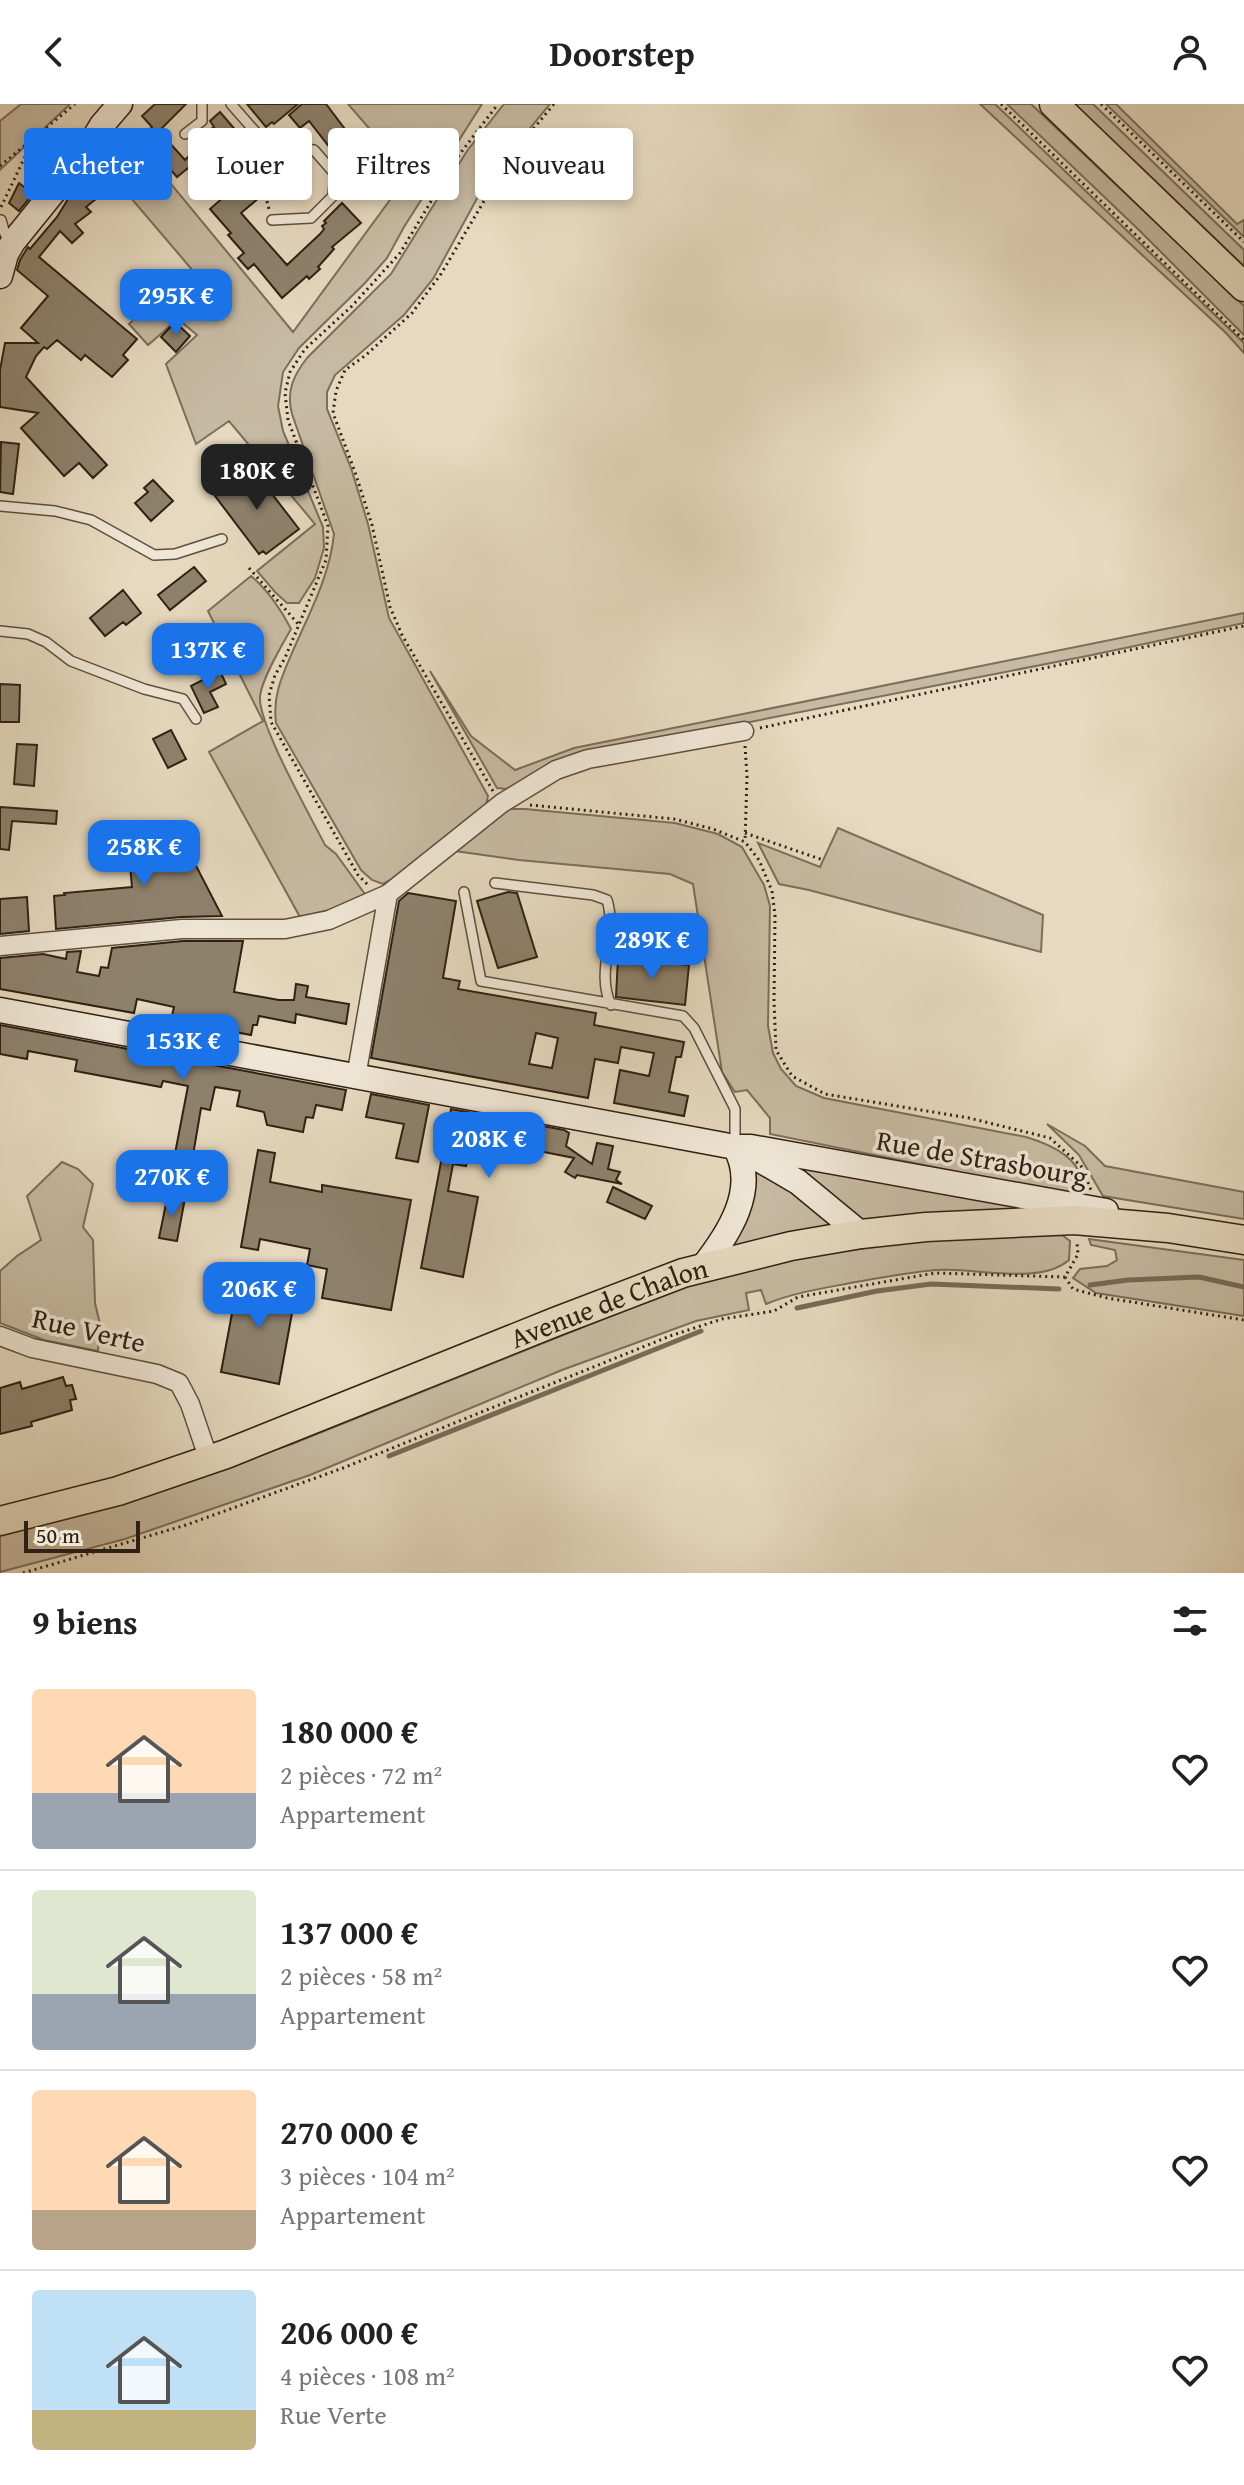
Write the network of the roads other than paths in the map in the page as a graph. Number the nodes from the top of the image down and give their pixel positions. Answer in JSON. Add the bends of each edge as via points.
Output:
{"nodes":[{"id":1,"x":120,"y":104,"type":"edge"},
{"id":2,"x":202,"y":104,"type":"edge"},
{"id":3,"x":231,"y":104,"type":"edge"},
{"id":4,"x":1054,"y":104,"type":"edge"},
{"id":5,"x":185,"y":134,"type":"dead end"},
{"id":6,"x":1,"y":220,"type":"edge"},
{"id":7,"x":272,"y":220,"type":"road end"},
{"id":8,"x":13,"y":242,"type":"junction"},
{"id":9,"x":0,"y":276,"type":"edge"},
{"id":10,"x":1244,"y":287,"type":"edge"},
{"id":11,"x":0,"y":506,"type":"edge"},
{"id":12,"x":222,"y":539,"type":"dead end"},
{"id":13,"x":0,"y":631,"type":"edge"},
{"id":14,"x":196,"y":719,"type":"dead end"},
{"id":15,"x":744,"y":731,"type":"road end"},
{"id":16,"x":495,"y":883,"type":"dead end"},
{"id":17,"x":464,"y":892,"type":"dead end"},
{"id":18,"x":388,"y":894,"type":"junction"},
{"id":19,"x":0,"y":946,"type":"edge"},
{"id":20,"x":611,"y":1005,"type":"junction"},
{"id":21,"x":0,"y":1010,"type":"edge"},
{"id":22,"x":356,"y":1077,"type":"junction"},
{"id":23,"x":735,"y":1147,"type":"junction"},
{"id":24,"x":861,"y":1234,"type":"junction"},
{"id":25,"x":1231,"y":1238,"type":"edge"},
{"id":26,"x":702,"y":1268,"type":"junction"},
{"id":27,"x":0,"y":1336,"type":"edge"},
{"id":28,"x":209,"y":1460,"type":"junction"},
{"id":29,"x":0,"y":1521,"type":"edge"}],
"edges":[{"from":1,"to":8,"type":"main road"},
{"from":2,"to":5,"type":"lane","via":[[202,121]]},
{"from":3,"to":7,"type":"lane","via":[[267,145],[314,150],[335,174],[333,196],[311,218]]},
{"from":4,"to":10,"type":"main road"},
{"from":6,"to":8,"type":"lane"},
{"from":8,"to":9,"type":"main road"},
{"from":11,"to":12,"type":"lane","via":[[91,520],[154,555]]},
{"from":13,"to":14,"type":"lane","via":[[28,634],[71,661],[183,699]]},
{"from":15,"to":18,"type":"street","via":[[588,759],[556,770],[502,803]]},
{"from":16,"to":20,"type":"lane","via":[[607,900],[611,913],[604,980]]},
{"from":17,"to":20,"type":"lane","via":[[481,981]]},
{"from":18,"to":19,"type":"street","via":[[329,920],[285,929],[182,929]]},
{"from":18,"to":22,"type":"street"},
{"from":20,"to":23,"type":"lane","via":[[683,1016],[694,1028],[735,1109]]},
{"from":21,"to":22,"type":"main road"},
{"from":22,"to":23,"type":"main road"},
{"from":23,"to":24,"type":"main road","via":[[798,1182]]},
{"from":23,"to":25,"type":"main road","name":"Rue de Strasbourg","via":[[1161,1220]]},
{"from":23,"to":26,"type":"main road","via":[[743,1161],[741,1200]]},
{"from":24,"to":25,"type":"main road","name":"Avenue de Chalon","via":[[1074,1220]]},
{"from":24,"to":26,"type":"main road","name":"Avenue de Chalon"},
{"from":26,"to":28,"type":"main road","name":"Avenue de Chalon"},
{"from":27,"to":28,"type":"street","name":"Rue Verte","via":[[179,1383]]},
{"from":28,"to":29,"type":"main road","name":"Avenue de Chalon","via":[[118,1491]]}]}
